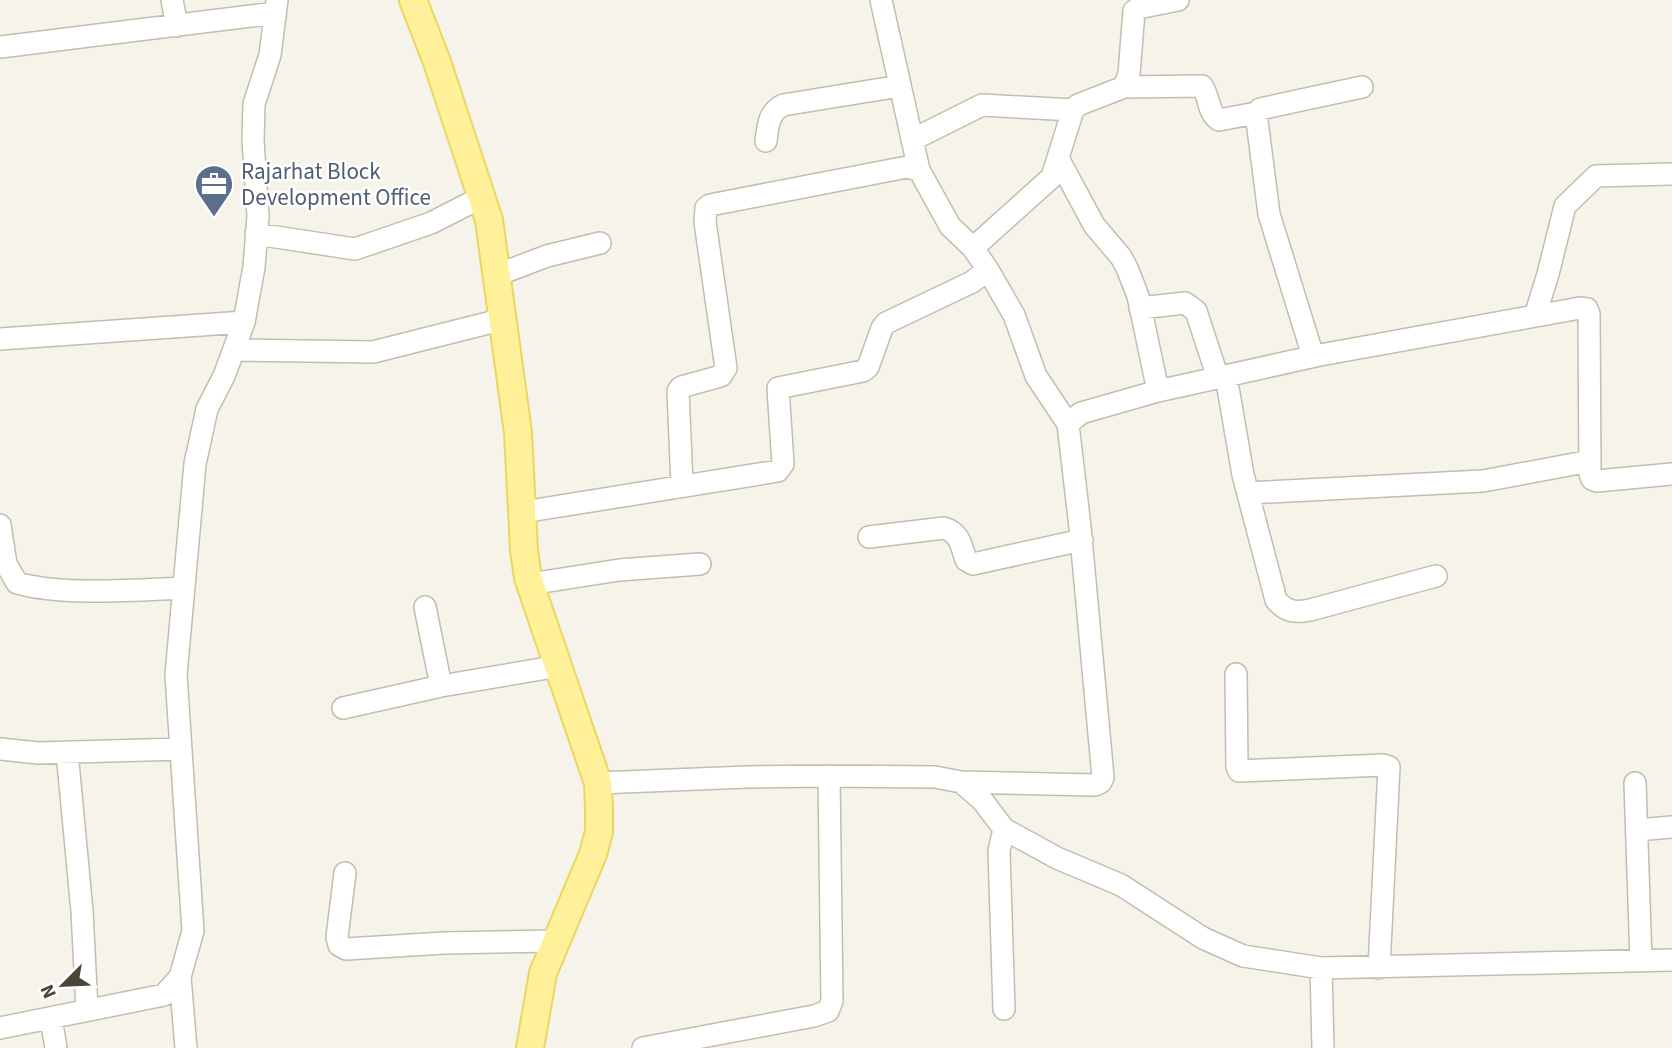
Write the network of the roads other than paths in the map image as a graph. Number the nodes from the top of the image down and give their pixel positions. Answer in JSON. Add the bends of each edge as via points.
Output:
{"nodes":[{"id":1,"x":172,"y":0,"type":"edge"},
{"id":2,"x":413,"y":0,"type":"edge"},
{"id":3,"x":881,"y":0,"type":"edge"},
{"id":4,"x":1178,"y":0,"type":"edge"},
{"id":5,"x":276,"y":7,"type":"edge"},
{"id":6,"x":177,"y":26,"type":"junction"},
{"id":7,"x":0,"y":47,"type":"edge"},
{"id":8,"x":900,"y":86,"type":"junction"},
{"id":9,"x":1124,"y":87,"type":"junction"},
{"id":10,"x":1363,"y":88,"type":"dead end"},
{"id":11,"x":1073,"y":110,"type":"junction"},
{"id":12,"x":1256,"y":113,"type":"junction"},
{"id":13,"x":912,"y":140,"type":"junction"},
{"id":14,"x":766,"y":141,"type":"dead end"},
{"id":15,"x":1059,"y":160,"type":"junction"},
{"id":16,"x":919,"y":170,"type":"junction"},
{"id":17,"x":1672,"y":174,"type":"edge"},
{"id":18,"x":482,"y":197,"type":"junction"},
{"id":19,"x":256,"y":234,"type":"junction"},
{"id":20,"x":600,"y":243,"type":"dead end"},
{"id":21,"x":973,"y":248,"type":"junction"},
{"id":22,"x":988,"y":270,"type":"junction"},
{"id":23,"x":497,"y":275,"type":"junction"},
{"id":24,"x":1140,"y":308,"type":"junction"},
{"id":25,"x":1535,"y":316,"type":"junction"},
{"id":26,"x":504,"y":319,"type":"junction"},
{"id":27,"x":244,"y":322,"type":"junction"},
{"id":28,"x":0,"y":339,"type":"edge"},
{"id":29,"x":234,"y":350,"type":"junction"},
{"id":30,"x":1313,"y":356,"type":"junction"},
{"id":31,"x":1222,"y":377,"type":"junction"},
{"id":32,"x":1158,"y":391,"type":"junction"},
{"id":33,"x":1068,"y":424,"type":"junction"},
{"id":34,"x":1590,"y":460,"type":"junction"},
{"id":35,"x":1672,"y":474,"type":"edge"},
{"id":36,"x":682,"y":485,"type":"junction"},
{"id":37,"x":1248,"y":493,"type":"junction"},
{"id":38,"x":523,"y":512,"type":"junction"},
{"id":39,"x":0,"y":525,"type":"edge"},
{"id":40,"x":869,"y":537,"type":"dead end"},
{"id":41,"x":1082,"y":540,"type":"junction"},
{"id":42,"x":700,"y":564,"type":"dead end"},
{"id":43,"x":1436,"y":576,"type":"dead end"},
{"id":44,"x":530,"y":584,"type":"junction"},
{"id":45,"x":183,"y":588,"type":"junction"},
{"id":46,"x":425,"y":607,"type":"dead end"},
{"id":47,"x":559,"y":666,"type":"junction"},
{"id":48,"x":1236,"y":674,"type":"dead end"},
{"id":49,"x":441,"y":686,"type":"junction"},
{"id":50,"x":343,"y":708,"type":"dead end"},
{"id":51,"x":0,"y":748,"type":"edge"},
{"id":52,"x":181,"y":749,"type":"junction"},
{"id":53,"x":67,"y":752,"type":"junction"},
{"id":54,"x":829,"y":776,"type":"junction"},
{"id":55,"x":961,"y":782,"type":"junction"},
{"id":56,"x":598,"y":783,"type":"junction"},
{"id":57,"x":1635,"y":783,"type":"dead end"},
{"id":58,"x":1672,"y":827,"type":"edge"},
{"id":59,"x":1004,"y":829,"type":"junction"},
{"id":60,"x":1637,"y":830,"type":"junction"},
{"id":61,"x":345,"y":873,"type":"dead end"},
{"id":62,"x":555,"y":941,"type":"junction"},
{"id":63,"x":1672,"y":960,"type":"edge"},
{"id":64,"x":1641,"y":961,"type":"junction"},
{"id":65,"x":1321,"y":968,"type":"junction"},
{"id":66,"x":1380,"y":968,"type":"junction"},
{"id":67,"x":180,"y":976,"type":"junction"},
{"id":68,"x":1003,"y":1009,"type":"dead end"},
{"id":69,"x":88,"y":1010,"type":"junction"},
{"id":70,"x":51,"y":1018,"type":"junction"},
{"id":71,"x":0,"y":1028,"type":"edge"},
{"id":72,"x":533,"y":1046,"type":"edge"},
{"id":73,"x":56,"y":1048,"type":"edge"},
{"id":74,"x":186,"y":1048,"type":"edge"},
{"id":75,"x":643,"y":1048,"type":"edge"},
{"id":76,"x":1323,"y":1048,"type":"edge"}],
"edges":[{"from":1,"to":6,"type":"street"},
{"from":2,"to":18,"type":"main road"},
{"from":3,"to":8,"type":"street"},
{"from":4,"to":9,"type":"street","via":[[1134,10]]},
{"from":5,"to":6,"type":"street"},
{"from":5,"to":19,"type":"street","via":[[270,55],[254,104]]},
{"from":6,"to":7,"type":"street"},
{"from":8,"to":13,"type":"street"},
{"from":8,"to":14,"type":"street","via":[[783,105],[769,119]]},
{"from":9,"to":11,"type":"street"},
{"from":9,"to":12,"type":"street","via":[[1202,86],[1211,113],[1219,120]]},
{"from":10,"to":12,"type":"street"},
{"from":11,"to":13,"type":"street","via":[[982,105]]},
{"from":11,"to":15,"type":"street"},
{"from":12,"to":30,"type":"street","via":[[1269,214]]},
{"from":13,"to":16,"type":"street"},
{"from":15,"to":21,"type":"street","via":[[1052,177]]},
{"from":15,"to":24,"type":"street","via":[[1094,225],[1127,268]]},
{"from":16,"to":21,"type":"street","via":[[950,226]]},
{"from":16,"to":36,"type":"street","via":[[907,167],[706,208],[726,368],[721,376],[678,391]]},
{"from":17,"to":25,"type":"street","via":[[1596,176],[1564,206]]},
{"from":18,"to":19,"type":"street","via":[[431,223],[355,249]]},
{"from":18,"to":23,"type":"main road"},
{"from":19,"to":27,"type":"street"},
{"from":20,"to":23,"type":"street"},
{"from":21,"to":22,"type":"street"},
{"from":22,"to":33,"type":"street","via":[[1014,314],[1036,376]]},
{"from":22,"to":36,"type":"street","via":[[886,323],[863,371],[778,388],[783,464],[778,471]]},
{"from":23,"to":26,"type":"main road"},
{"from":24,"to":31,"type":"street","via":[[1190,305]]},
{"from":24,"to":32,"type":"street"},
{"from":25,"to":30,"type":"street"},
{"from":25,"to":34,"type":"street","via":[[1580,308],[1589,314]]},
{"from":26,"to":29,"type":"street","via":[[373,352]]},
{"from":26,"to":38,"type":"main road"},
{"from":27,"to":28,"type":"street"},
{"from":27,"to":29,"type":"street"},
{"from":29,"to":45,"type":"street","via":[[207,409],[195,464]]},
{"from":30,"to":31,"type":"street"},
{"from":31,"to":32,"type":"street"},
{"from":31,"to":37,"type":"street"},
{"from":32,"to":33,"type":"street","via":[[1081,413]]},
{"from":33,"to":41,"type":"street"},
{"from":34,"to":35,"type":"street","via":[[1590,474],[1597,481]]},
{"from":34,"to":37,"type":"street","via":[[1483,481]]},
{"from":36,"to":38,"type":"street"},
{"from":37,"to":43,"type":"street","via":[[1276,600],[1294,613]]},
{"from":38,"to":44,"type":"main road"},
{"from":39,"to":45,"type":"street","via":[[6,564],[17,583],[35,588]]},
{"from":40,"to":41,"type":"street","via":[[944,528],[958,537],[966,560],[973,564]]},
{"from":41,"to":55,"type":"street","via":[[1101,782]]},
{"from":42,"to":44,"type":"street","via":[[619,570]]},
{"from":44,"to":47,"type":"main road"},
{"from":45,"to":52,"type":"street","via":[[176,675]]},
{"from":46,"to":49,"type":"street"},
{"from":47,"to":49,"type":"street"},
{"from":47,"to":56,"type":"main road"},
{"from":48,"to":66,"type":"street","via":[[1239,771],[1389,767]]},
{"from":49,"to":50,"type":"street"},
{"from":51,"to":53,"type":"street"},
{"from":52,"to":53,"type":"street"},
{"from":52,"to":67,"type":"street","via":[[193,930]]},
{"from":53,"to":69,"type":"street"},
{"from":54,"to":55,"type":"street","via":[[935,777]]},
{"from":54,"to":56,"type":"street"},
{"from":54,"to":75,"type":"street","via":[[832,1001],[828,1010]]},
{"from":55,"to":59,"type":"street"},
{"from":56,"to":62,"type":"main road","via":[[599,832]]},
{"from":57,"to":60,"type":"street"},
{"from":58,"to":60,"type":"street"},
{"from":59,"to":65,"type":"street","via":[[1121,885],[1203,938],[1243,956]]},
{"from":59,"to":68,"type":"street","via":[[999,852]]},
{"from":60,"to":64,"type":"street"},
{"from":61,"to":62,"type":"street","via":[[337,937],[346,949]]},
{"from":62,"to":72,"type":"main road","via":[[543,973]]},
{"from":63,"to":64,"type":"street"},
{"from":64,"to":66,"type":"street"},
{"from":65,"to":66,"type":"street"},
{"from":65,"to":76,"type":"street"},
{"from":67,"to":69,"type":"street","via":[[163,995]]},
{"from":67,"to":74,"type":"street"},
{"from":69,"to":70,"type":"street"},
{"from":70,"to":71,"type":"street"},
{"from":70,"to":73,"type":"street"}]}
